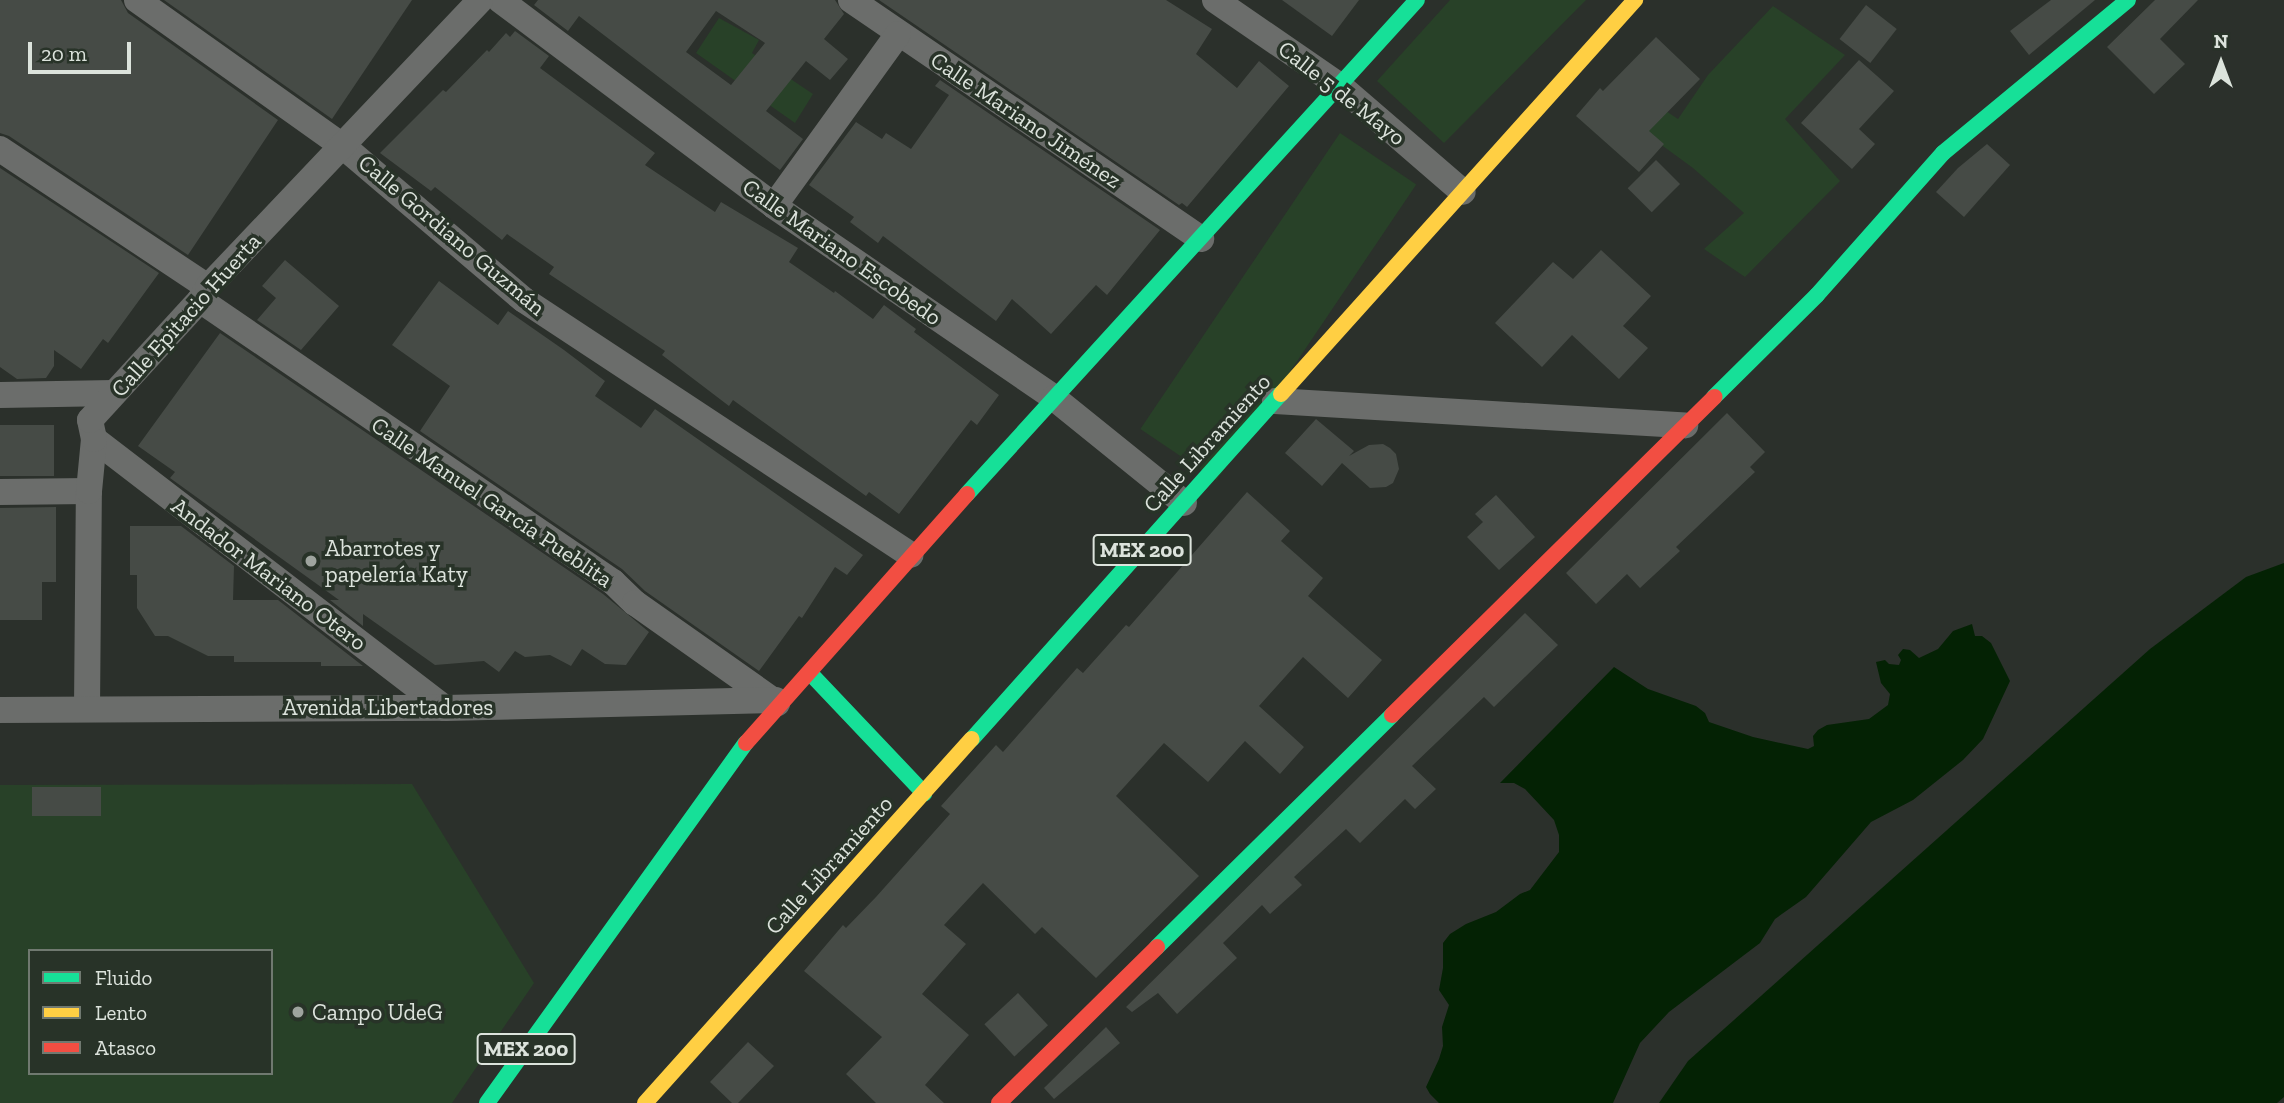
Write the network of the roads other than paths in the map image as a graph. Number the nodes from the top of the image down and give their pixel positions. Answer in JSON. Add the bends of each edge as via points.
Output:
{"nodes":[{"id":1,"x":137,"y":0,"type":"edge"},
{"id":2,"x":480,"y":0,"type":"edge"},
{"id":3,"x":500,"y":0,"type":"edge"},
{"id":4,"x":851,"y":0,"type":"edge"},
{"id":5,"x":1215,"y":0,"type":"edge"},
{"id":6,"x":1417,"y":0,"type":"edge"},
{"id":7,"x":1635,"y":0,"type":"edge"},
{"id":8,"x":2128,"y":0,"type":"edge"},
{"id":9,"x":898,"y":34,"type":"junction"},
{"id":10,"x":1340,"y":86,"type":"junction"},
{"id":11,"x":344,"y":146,"type":"junction"},
{"id":12,"x":0,"y":149,"type":"edge"},
{"id":13,"x":1463,"y":192,"type":"junction"},
{"id":14,"x":774,"y":206,"type":"junction"},
{"id":15,"x":1201,"y":239,"type":"junction"},
{"id":16,"x":204,"y":293,"type":"junction"},
{"id":17,"x":114,"y":393,"type":"junction"},
{"id":18,"x":0,"y":395,"type":"edge"},
{"id":19,"x":1054,"y":398,"type":"junction"},
{"id":20,"x":1275,"y":401,"type":"junction"},
{"id":21,"x":1685,"y":425,"type":"junction"},
{"id":22,"x":94,"y":439,"type":"junction"},
{"id":23,"x":89,"y":491,"type":"junction"},
{"id":24,"x":0,"y":492,"type":"edge"},
{"id":25,"x":1184,"y":503,"type":"junction"},
{"id":26,"x":911,"y":555,"type":"junction"},
{"id":27,"x":810,"y":673,"type":"junction"},
{"id":28,"x":778,"y":704,"type":"junction"},
{"id":29,"x":87,"y":708,"type":"junction"},
{"id":30,"x":444,"y":708,"type":"junction"},
{"id":31,"x":0,"y":710,"type":"edge"},
{"id":32,"x":924,"y":793,"type":"junction"},
{"id":33,"x":646,"y":1101,"type":"edge"},
{"id":34,"x":487,"y":1103,"type":"edge"},
{"id":35,"x":999,"y":1103,"type":"edge"}],
"edges":[{"from":1,"to":11,"type":"street","name":"Calle Gordiano Guzmán"},
{"from":2,"to":11,"type":"street","name":"Calle Epitacio Huerta"},
{"from":3,"to":14,"type":"street","name":"Calle Mariano Escobedo"},
{"from":4,"to":9,"type":"street","name":"Calle Mariano Jiménez"},
{"from":5,"to":10,"type":"street","name":"Calle 5 de Mayo"},
{"from":6,"to":10,"type":"main road","number":"MEX 200"},
{"from":7,"to":13,"type":"main road","name":"Calle Libramiento","number":"MEX 200"},
{"from":8,"to":21,"type":"main road","via":[[1943,153],[1817,295]]},
{"from":9,"to":14,"type":"street"},
{"from":9,"to":15,"type":"street","name":"Calle Mariano Jiménez"},
{"from":10,"to":13,"type":"street","name":"Calle 5 de Mayo"},
{"from":10,"to":15,"type":"main road","number":"MEX 200"},
{"from":11,"to":16,"type":"street","name":"Calle Epitacio Huerta"},
{"from":11,"to":26,"type":"street","name":"Calle Gordiano Guzmán","via":[[524,300]]},
{"from":12,"to":16,"type":"street","name":"Calle Manuel García Pueblita"},
{"from":13,"to":20,"type":"main road","name":"Calle Libramiento","number":"MEX 200"},
{"from":14,"to":19,"type":"street","name":"Calle Mariano Escobedo"},
{"from":15,"to":19,"type":"main road","number":"MEX 200"},
{"from":16,"to":17,"type":"street","name":"Calle Epitacio Huerta"},
{"from":16,"to":28,"type":"street","name":"Calle Manuel García Pueblita"},
{"from":17,"to":18,"type":"street"},
{"from":17,"to":22,"type":"street","name":"Calle Epitacio Huerta","via":[[90,421]]},
{"from":19,"to":25,"type":"street","name":"Calle Mariano Escobedo"},
{"from":19,"to":26,"type":"main road","number":"MEX 200"},
{"from":20,"to":21,"type":"street"},
{"from":20,"to":25,"type":"main road","name":"Calle Libramiento","number":"MEX 200"},
{"from":21,"to":35,"type":"main road"},
{"from":22,"to":23,"type":"street","name":"Calle Epitacio Huerta"},
{"from":22,"to":30,"type":"street","name":"Andador Mariano Otero"},
{"from":23,"to":24,"type":"street"},
{"from":23,"to":29,"type":"street","name":"Calle Epitacio Huerta"},
{"from":25,"to":32,"type":"main road","name":"Calle Libramiento","number":"MEX 200"},
{"from":26,"to":27,"type":"main road","number":"MEX 200"},
{"from":27,"to":28,"type":"main road","number":"MEX 200"},
{"from":27,"to":32,"type":"main road"},
{"from":28,"to":30,"type":"street","name":"Avenida Libertadores"},
{"from":28,"to":34,"type":"main road","number":"MEX 200","via":[[739,751]]},
{"from":29,"to":30,"type":"street","name":"Avenida Libertadores"},
{"from":29,"to":31,"type":"street","name":"Avenida Libertadores"},
{"from":32,"to":33,"type":"main road","name":"Calle Libramiento","number":"MEX 200"}]}
